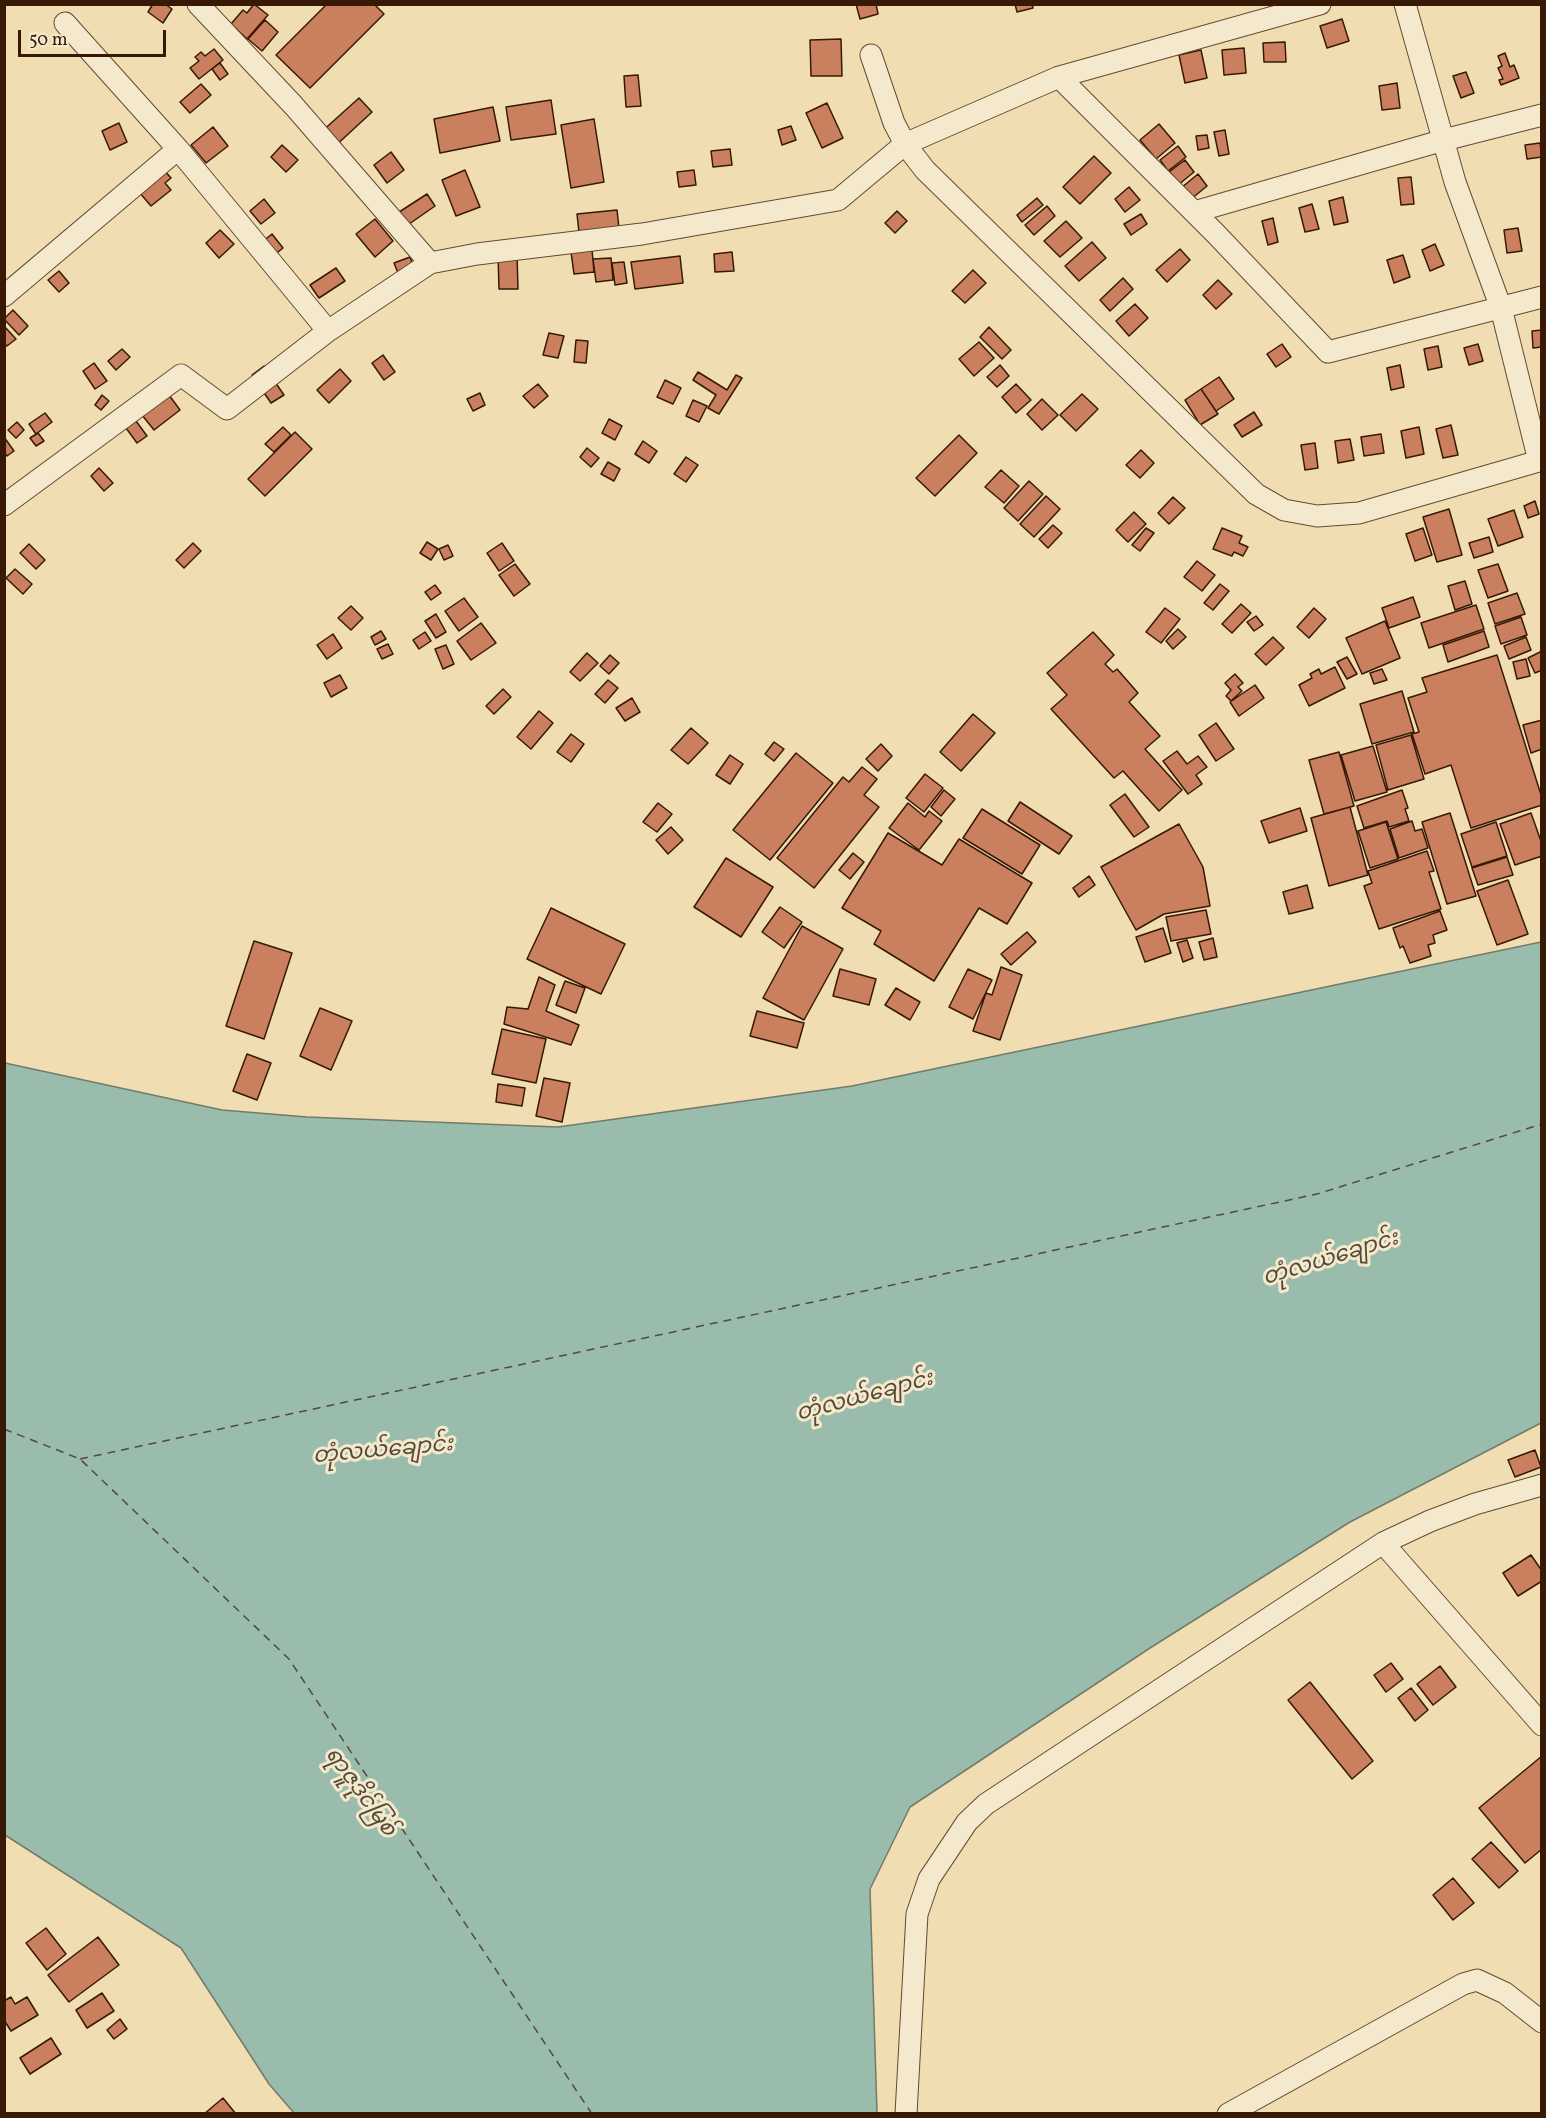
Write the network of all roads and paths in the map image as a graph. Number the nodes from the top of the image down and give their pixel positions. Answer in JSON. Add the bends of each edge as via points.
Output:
{"nodes":[{"id":1,"x":198,"y":4,"type":"edge"},
{"id":2,"x":1320,"y":4,"type":"edge"},
{"id":3,"x":1405,"y":4,"type":"edge"},
{"id":4,"x":65,"y":23,"type":"dead end"},
{"id":5,"x":871,"y":55,"type":"dead end"},
{"id":6,"x":1059,"y":77,"type":"junction"},
{"id":7,"x":1542,"y":115,"type":"edge"},
{"id":8,"x":1444,"y":140,"type":"junction"},
{"id":9,"x":905,"y":144,"type":"junction"},
{"id":10,"x":178,"y":149,"type":"junction"},
{"id":11,"x":1194,"y":212,"type":"junction"},
{"id":12,"x":430,"y":263,"type":"junction"},
{"id":13,"x":4,"y":296,"type":"edge"},
{"id":14,"x":1542,"y":297,"type":"edge"},
{"id":15,"x":1500,"y":308,"type":"junction"},
{"id":16,"x":328,"y":331,"type":"junction"},
{"id":17,"x":1540,"y":460,"type":"edge"},
{"id":18,"x":4,"y":505,"type":"edge"},
{"id":19,"x":1542,"y":1485,"type":"edge"},
{"id":20,"x":1383,"y":1543,"type":"junction"},
{"id":21,"x":1542,"y":1725,"type":"edge"},
{"id":22,"x":1542,"y":2022,"type":"edge"},
{"id":23,"x":906,"y":2114,"type":"edge"},
{"id":24,"x":1228,"y":2114,"type":"edge"}],
"edges":[{"from":1,"to":12,"type":"street","via":[[294,106]]},
{"from":2,"to":6,"type":"street"},
{"from":3,"to":8,"type":"street"},
{"from":4,"to":10,"type":"street"},
{"from":5,"to":9,"type":"street"},
{"from":6,"to":9,"type":"street"},
{"from":6,"to":11,"type":"street"},
{"from":7,"to":8,"type":"street"},
{"from":8,"to":11,"type":"street"},
{"from":8,"to":15,"type":"street"},
{"from":9,"to":12,"type":"street","via":[[838,200],[642,234]]},
{"from":9,"to":17,"type":"street","via":[[925,170],[1256,495],[1284,510],[1317,516],[1359,513]]},
{"from":10,"to":13,"type":"street"},
{"from":10,"to":16,"type":"street"},
{"from":11,"to":15,"type":"street","via":[[1328,352]]},
{"from":12,"to":16,"type":"street"},
{"from":14,"to":15,"type":"street"},
{"from":15,"to":17,"type":"street"},
{"from":16,"to":18,"type":"street","via":[[227,410],[181,375]]},
{"from":19,"to":20,"type":"street","via":[[1475,1504]]},
{"from":20,"to":21,"type":"street"},
{"from":20,"to":23,"type":"street","via":[[986,1804],[967,1822],[929,1879],[917,1914]]},
{"from":22,"to":24,"type":"street","via":[[1505,1993],[1477,1980],[1463,1984]]}]}
